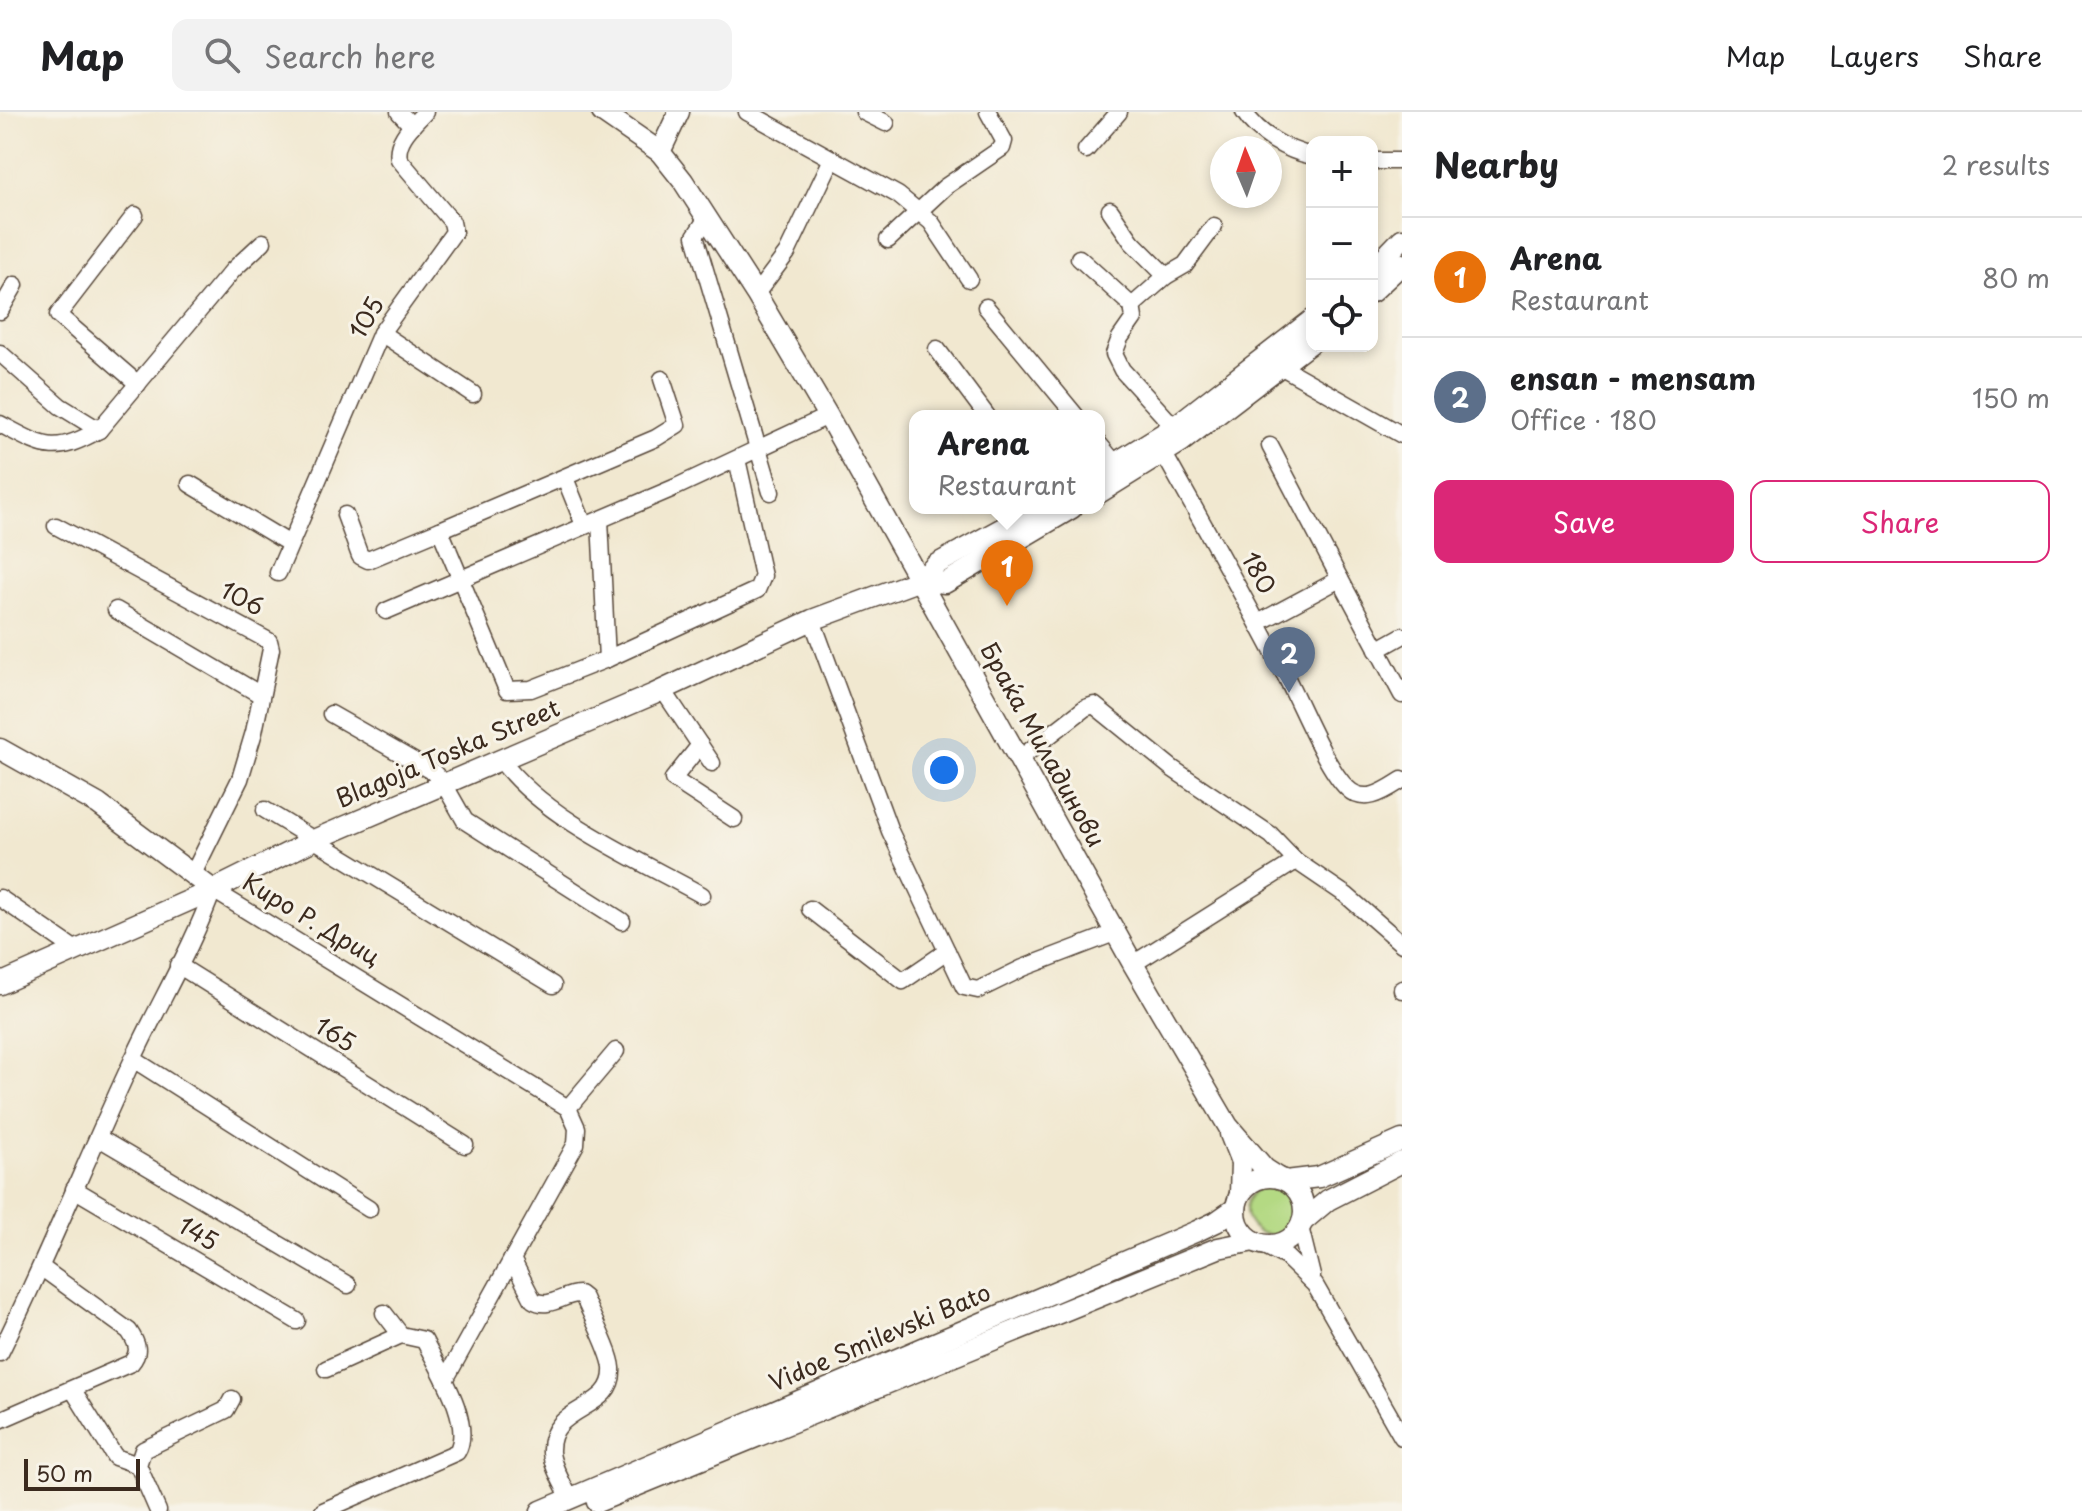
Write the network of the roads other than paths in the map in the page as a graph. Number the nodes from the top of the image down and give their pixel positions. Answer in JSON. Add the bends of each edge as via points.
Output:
{"nodes":[{"id":1,"x":399,"y":112,"type":"edge"},
{"id":2,"x":425,"y":112,"type":"edge"},
{"id":3,"x":602,"y":112,"type":"edge"},
{"id":4,"x":679,"y":112,"type":"edge"},
{"id":5,"x":747,"y":112,"type":"edge"},
{"id":6,"x":864,"y":112,"type":"edge"},
{"id":7,"x":988,"y":112,"type":"edge"},
{"id":8,"x":1119,"y":112,"type":"edge"},
{"id":9,"x":1244,"y":112,"type":"edge"},
{"id":10,"x":886,"y":123,"type":"dead end"},
{"id":11,"x":412,"y":126,"type":"junction"},
{"id":12,"x":1086,"y":150,"type":"dead end"},
{"id":13,"x":660,"y":152,"type":"junction"},
{"id":14,"x":1306,"y":154,"type":"edge"},
{"id":15,"x":832,"y":159,"type":"junction"},
{"id":16,"x":1378,"y":161,"type":"edge"},
{"id":17,"x":1402,"y":161,"type":"edge"},
{"id":18,"x":1110,"y":210,"type":"dead end"},
{"id":19,"x":919,"y":212,"type":"junction"},
{"id":20,"x":135,"y":215,"type":"dead end"},
{"id":21,"x":707,"y":218,"type":"junction"},
{"id":22,"x":1214,"y":226,"type":"dead end"},
{"id":23,"x":1402,"y":239,"type":"edge"},
{"id":24,"x":888,"y":240,"type":"dead end"},
{"id":25,"x":263,"y":242,"type":"dead end"},
{"id":26,"x":1079,"y":258,"type":"dead end"},
{"id":27,"x":1392,"y":273,"type":"edge"},
{"id":28,"x":1166,"y":276,"type":"junction"},
{"id":29,"x":969,"y":279,"type":"dead end"},
{"id":30,"x":15,"y":285,"type":"dead end"},
{"id":31,"x":756,"y":294,"type":"junction"},
{"id":32,"x":1132,"y":306,"type":"junction"},
{"id":33,"x":986,"y":307,"type":"dead end"},
{"id":34,"x":0,"y":311,"type":"edge"},
{"id":35,"x":1306,"y":325,"type":"edge"},
{"id":36,"x":381,"y":333,"type":"junction"},
{"id":37,"x":1306,"y":347,"type":"edge"},
{"id":38,"x":937,"y":349,"type":"dead end"},
{"id":39,"x":0,"y":353,"type":"edge"},
{"id":40,"x":1282,"y":367,"type":"junction"},
{"id":41,"x":662,"y":379,"type":"dead end"},
{"id":42,"x":138,"y":384,"type":"junction"},
{"id":43,"x":473,"y":394,"type":"dead end"},
{"id":44,"x":983,"y":410,"type":"edge"},
{"id":45,"x":1071,"y":410,"type":"edge"},
{"id":46,"x":828,"y":416,"type":"junction"},
{"id":47,"x":0,"y":424,"type":"edge"},
{"id":48,"x":1174,"y":427,"type":"junction"},
{"id":49,"x":99,"y":430,"type":"junction"},
{"id":50,"x":1402,"y":435,"type":"edge"},
{"id":51,"x":1270,"y":446,"type":"dead end"},
{"id":52,"x":757,"y":450,"type":"junction"},
{"id":53,"x":1164,"y":454,"type":"junction"},
{"id":54,"x":737,"y":459,"type":"junction"},
{"id":55,"x":1107,"y":468,"type":"edge"},
{"id":56,"x":565,"y":478,"type":"junction"},
{"id":57,"x":190,"y":484,"type":"dead end"},
{"id":58,"x":1105,"y":489,"type":"edge"},
{"id":59,"x":771,"y":492,"type":"dead end"},
{"id":60,"x":1028,"y":514,"type":"edge"},
{"id":61,"x":1062,"y":514,"type":"edge"},
{"id":62,"x":345,"y":515,"type":"dead end"},
{"id":63,"x":592,"y":522,"type":"junction"},
{"id":64,"x":56,"y":526,"type":"dead end"},
{"id":65,"x":440,"y":530,"type":"junction"},
{"id":66,"x":290,"y":544,"type":"junction"},
{"id":67,"x":278,"y":573,"type":"dead end"},
{"id":68,"x":459,"y":578,"type":"junction"},
{"id":69,"x":1340,"y":579,"type":"junction"},
{"id":70,"x":920,"y":580,"type":"junction"},
{"id":71,"x":116,"y":610,"type":"dead end"},
{"id":72,"x":386,"y":611,"type":"dead end"},
{"id":73,"x":812,"y":620,"type":"junction"},
{"id":74,"x":1258,"y":623,"type":"junction"},
{"id":75,"x":1402,"y":636,"type":"edge"},
{"id":76,"x":1377,"y":650,"type":"junction"},
{"id":77,"x":607,"y":659,"type":"junction"},
{"id":78,"x":663,"y":690,"type":"junction"},
{"id":79,"x":261,"y":695,"type":"junction"},
{"id":80,"x":1402,"y":695,"type":"edge"},
{"id":81,"x":331,"y":714,"type":"dead end"},
{"id":82,"x":700,"y":745,"type":"junction"},
{"id":83,"x":0,"y":749,"type":"edge"},
{"id":84,"x":1019,"y":759,"type":"junction"},
{"id":85,"x":501,"y":760,"type":"junction"},
{"id":86,"x":712,"y":763,"type":"dead end"},
{"id":87,"x":1402,"y":780,"type":"edge"},
{"id":88,"x":444,"y":784,"type":"junction"},
{"id":89,"x":265,"y":810,"type":"dead end"},
{"id":90,"x":734,"y":819,"type":"dead end"},
{"id":91,"x":316,"y":839,"type":"junction"},
{"id":92,"x":1296,"y":861,"type":"junction"},
{"id":93,"x":192,"y":876,"type":"junction"},
{"id":94,"x":213,"y":890,"type":"junction"},
{"id":95,"x":702,"y":895,"type":"dead end"},
{"id":96,"x":0,"y":898,"type":"edge"},
{"id":97,"x":810,"y":909,"type":"dead end"},
{"id":98,"x":622,"y":921,"type":"dead end"},
{"id":99,"x":1117,"y":932,"type":"junction"},
{"id":100,"x":1402,"y":944,"type":"edge"},
{"id":101,"x":76,"y":950,"type":"junction"},
{"id":102,"x":947,"y":951,"type":"junction"},
{"id":103,"x":1133,"y":964,"type":"junction"},
{"id":104,"x":178,"y":965,"type":"junction"},
{"id":105,"x":0,"y":984,"type":"edge"},
{"id":106,"x":553,"y":985,"type":"dead end"},
{"id":107,"x":616,"y":1051,"type":"dead end"},
{"id":108,"x":133,"y":1059,"type":"junction"},
{"id":109,"x":568,"y":1108,"type":"junction"},
{"id":110,"x":1228,"y":1126,"type":"junction"},
{"id":111,"x":99,"y":1138,"type":"junction"},
{"id":112,"x":1402,"y":1140,"type":"edge"},
{"id":113,"x":465,"y":1145,"type":"dead end"},
{"id":114,"x":1402,"y":1162,"type":"edge"},
{"id":115,"x":1283,"y":1180,"type":"junction"},
{"id":116,"x":74,"y":1189,"type":"junction"},
{"id":117,"x":1238,"y":1201,"type":"junction"},
{"id":118,"x":369,"y":1209,"type":"dead end"},
{"id":119,"x":1301,"y":1224,"type":"junction"},
{"id":120,"x":1257,"y":1242,"type":"junction"},
{"id":121,"x":512,"y":1259,"type":"junction"},
{"id":122,"x":42,"y":1268,"type":"junction"},
{"id":123,"x":348,"y":1285,"type":"dead end"},
{"id":124,"x":1315,"y":1285,"type":"junction"},
{"id":125,"x":384,"y":1313,"type":"dead end"},
{"id":126,"x":297,"y":1321,"type":"dead end"},
{"id":127,"x":401,"y":1335,"type":"junction"},
{"id":128,"x":0,"y":1353,"type":"edge"},
{"id":129,"x":326,"y":1369,"type":"dead end"},
{"id":130,"x":445,"y":1380,"type":"junction"},
{"id":131,"x":73,"y":1390,"type":"junction"},
{"id":132,"x":232,"y":1399,"type":"dead end"},
{"id":133,"x":0,"y":1420,"type":"edge"},
{"id":134,"x":1402,"y":1437,"type":"edge"},
{"id":135,"x":138,"y":1465,"type":"junction"},
{"id":136,"x":572,"y":1505,"type":"edge"},
{"id":137,"x":158,"y":1511,"type":"edge"},
{"id":138,"x":323,"y":1511,"type":"edge"},
{"id":139,"x":541,"y":1511,"type":"edge"}],
"edges":[{"from":1,"to":11,"type":"street"},
{"from":2,"to":11,"type":"street","name":"105"},
{"from":3,"to":13,"type":"street","name":"Браќа Миладинови"},
{"from":4,"to":13,"type":"street"},
{"from":5,"to":15,"type":"street"},
{"from":6,"to":10,"type":"street"},
{"from":7,"to":19,"type":"street","via":[[1004,141],[1002,148]]},
{"from":8,"to":12,"type":"street"},
{"from":9,"to":14,"type":"street","via":[[1272,139]]},
{"from":11,"to":36,"type":"street","name":"105","via":[[400,142],[399,159],[452,222],[454,232]]},
{"from":13,"to":21,"type":"street","name":"Браќа Миладинови"},
{"from":15,"to":19,"type":"street"},
{"from":15,"to":31,"type":"street","via":[[787,253]]},
{"from":16,"to":17,"type":"street"},
{"from":18,"to":28,"type":"street"},
{"from":19,"to":24,"type":"street"},
{"from":19,"to":29,"type":"street"},
{"from":20,"to":42,"type":"street","via":[[58,315]]},
{"from":21,"to":31,"type":"street","name":"Браќа Миладинови"},
{"from":21,"to":52,"type":"street","via":[[695,236]]},
{"from":22,"to":28,"type":"street","via":[[1185,265]]},
{"from":23,"to":27,"type":"street"},
{"from":25,"to":42,"type":"street","via":[[233,270]]},
{"from":26,"to":32,"type":"street"},
{"from":28,"to":32,"type":"street"},
{"from":30,"to":34,"type":"street"},
{"from":31,"to":46,"type":"street","name":"Браќа Миладинови"},
{"from":32,"to":48,"type":"street","via":[[1134,318],[1114,354]]},
{"from":33,"to":45,"type":"street"},
{"from":35,"to":48,"type":"street"},
{"from":36,"to":43,"type":"street"},
{"from":36,"to":66,"type":"street","name":"105"},
{"from":37,"to":40,"type":"street"},
{"from":38,"to":44,"type":"street"},
{"from":39,"to":49,"type":"street","via":[[60,406]]},
{"from":40,"to":50,"type":"street"},
{"from":40,"to":53,"type":"street"},
{"from":41,"to":56,"type":"street","via":[[677,425]]},
{"from":42,"to":49,"type":"street"},
{"from":46,"to":52,"type":"street"},
{"from":46,"to":70,"type":"street","name":"Браќа Миладинови"},
{"from":47,"to":49,"type":"street","via":[[47,446],[72,446]]},
{"from":48,"to":55,"type":"street"},
{"from":51,"to":69,"type":"street"},
{"from":52,"to":54,"type":"street"},
{"from":52,"to":59,"type":"street"},
{"from":53,"to":58,"type":"street"},
{"from":53,"to":74,"type":"street","name":"180"},
{"from":54,"to":63,"type":"street"},
{"from":54,"to":77,"type":"street","via":[[762,584]]},
{"from":56,"to":63,"type":"street"},
{"from":56,"to":65,"type":"street"},
{"from":57,"to":66,"type":"street"},
{"from":60,"to":70,"type":"street","name":"Blagoja Toska Street","via":[[937,564]]},
{"from":61,"to":70,"type":"street","name":"Blagoja Toska Street","via":[[945,583]]},
{"from":62,"to":65,"type":"street","via":[[360,556],[368,560]]},
{"from":63,"to":68,"type":"street"},
{"from":63,"to":77,"type":"street"},
{"from":64,"to":79,"type":"street","name":"106","via":[[269,641]]},
{"from":65,"to":68,"type":"street"},
{"from":66,"to":67,"type":"street","name":"105"},
{"from":68,"to":72,"type":"street"},
{"from":68,"to":77,"type":"street","via":[[507,690],[531,689]]},
{"from":69,"to":74,"type":"street"},
{"from":69,"to":76,"type":"street"},
{"from":70,"to":73,"type":"street","name":"Blagoja Toska Street"},
{"from":70,"to":84,"type":"street","name":"Браќа Миладинови"},
{"from":71,"to":79,"type":"street"},
{"from":73,"to":78,"type":"street","name":"Blagoja Toska Street"},
{"from":73,"to":102,"type":"street","via":[[890,831]]},
{"from":74,"to":87,"type":"street","name":"180","via":[[1348,790],[1377,796]]},
{"from":75,"to":76,"type":"street"},
{"from":76,"to":80,"type":"street"},
{"from":78,"to":82,"type":"street"},
{"from":78,"to":85,"type":"street","name":"Blagoja Toska Street"},
{"from":79,"to":93,"type":"street","name":"106","via":[[240,779]]},
{"from":81,"to":88,"type":"street"},
{"from":82,"to":86,"type":"street"},
{"from":82,"to":90,"type":"street","via":[[673,779]]},
{"from":83,"to":93,"type":"street","name":"Киро Р. Дриц","via":[[98,804]]},
{"from":84,"to":92,"type":"street","via":[[1094,705],[1173,769],[1271,835]]},
{"from":84,"to":99,"type":"street","name":"Браќа Миладинови"},
{"from":85,"to":88,"type":"street","name":"Blagoja Toska Street"},
{"from":85,"to":95,"type":"street","via":[[515,779],[579,827]]},
{"from":88,"to":91,"type":"street","name":"Blagoja Toska Street"},
{"from":88,"to":98,"type":"street","via":[[465,821]]},
{"from":89,"to":91,"type":"street"},
{"from":91,"to":94,"type":"street","name":"Blagoja Toska Street"},
{"from":91,"to":106,"type":"street"},
{"from":92,"to":100,"type":"street","via":[[1346,895]]},
{"from":92,"to":103,"type":"street"},
{"from":93,"to":94,"type":"street","name":"Киро Р. Дриц"},
{"from":94,"to":101,"type":"street","name":"Blagoja Toska Street"},
{"from":94,"to":104,"type":"street"},
{"from":94,"to":109,"type":"street","name":"Киро Р. Дриц"},
{"from":96,"to":101,"type":"street"},
{"from":97,"to":102,"type":"street","via":[[903,981]]},
{"from":99,"to":102,"type":"street","via":[[978,990],[964,987]]},
{"from":99,"to":103,"type":"street","name":"Браќа Миладинови"},
{"from":101,"to":105,"type":"street","name":"Blagoja Toska Street"},
{"from":103,"to":110,"type":"street","name":"Браќа Миладинови"},
{"from":104,"to":108,"type":"street"},
{"from":104,"to":113,"type":"street","name":"165"},
{"from":107,"to":109,"type":"street"},
{"from":108,"to":111,"type":"street"},
{"from":108,"to":118,"type":"street"},
{"from":109,"to":121,"type":"street","via":[[577,1128],[576,1144]]},
{"from":110,"to":115,"type":"street","via":[[1265,1169]]},
{"from":110,"to":117,"type":"street","via":[[1241,1162]]},
{"from":111,"to":116,"type":"street"},
{"from":111,"to":123,"type":"street"},
{"from":112,"to":115,"type":"street","via":[[1319,1177]]},
{"from":114,"to":119,"type":"street","via":[[1328,1200]]},
{"from":115,"to":117,"type":"street","via":[[1257,1179]]},
{"from":115,"to":119,"type":"street","via":[[1300,1194]]},
{"from":116,"to":122,"type":"street"},
{"from":116,"to":126,"type":"street","name":"145"},
{"from":117,"to":120,"type":"street","via":[[1237,1221]]},
{"from":117,"to":136,"type":"street","name":"Vidoe Smilevski Bato","via":[[1216,1222]]},
{"from":119,"to":120,"type":"street","via":[[1283,1242]]},
{"from":119,"to":124,"type":"street"},
{"from":120,"to":124,"type":"street","via":[[1286,1257]]},
{"from":120,"to":136,"type":"street","name":"Vidoe Smilevski Bato","via":[[1218,1248]]},
{"from":121,"to":130,"type":"street"},
{"from":121,"to":136,"type":"street","via":[[538,1304],[573,1294],[584,1298],[612,1365],[605,1394],[562,1420],[552,1436],[551,1456]]},
{"from":122,"to":128,"type":"street"},
{"from":122,"to":131,"type":"street","via":[[129,1331],[137,1346],[131,1363]]},
{"from":124,"to":134,"type":"street"},
{"from":125,"to":127,"type":"street"},
{"from":127,"to":129,"type":"street"},
{"from":127,"to":130,"type":"street","via":[[424,1340]]},
{"from":130,"to":138,"type":"street","via":[[462,1424],[457,1452]]},
{"from":131,"to":133,"type":"street"},
{"from":131,"to":135,"type":"street","via":[[115,1457]]},
{"from":132,"to":135,"type":"street","via":[[226,1410],[143,1450]]},
{"from":135,"to":137,"type":"street"},
{"from":136,"to":139,"type":"street","name":"Vidoe Smilevski Bato"}]}
